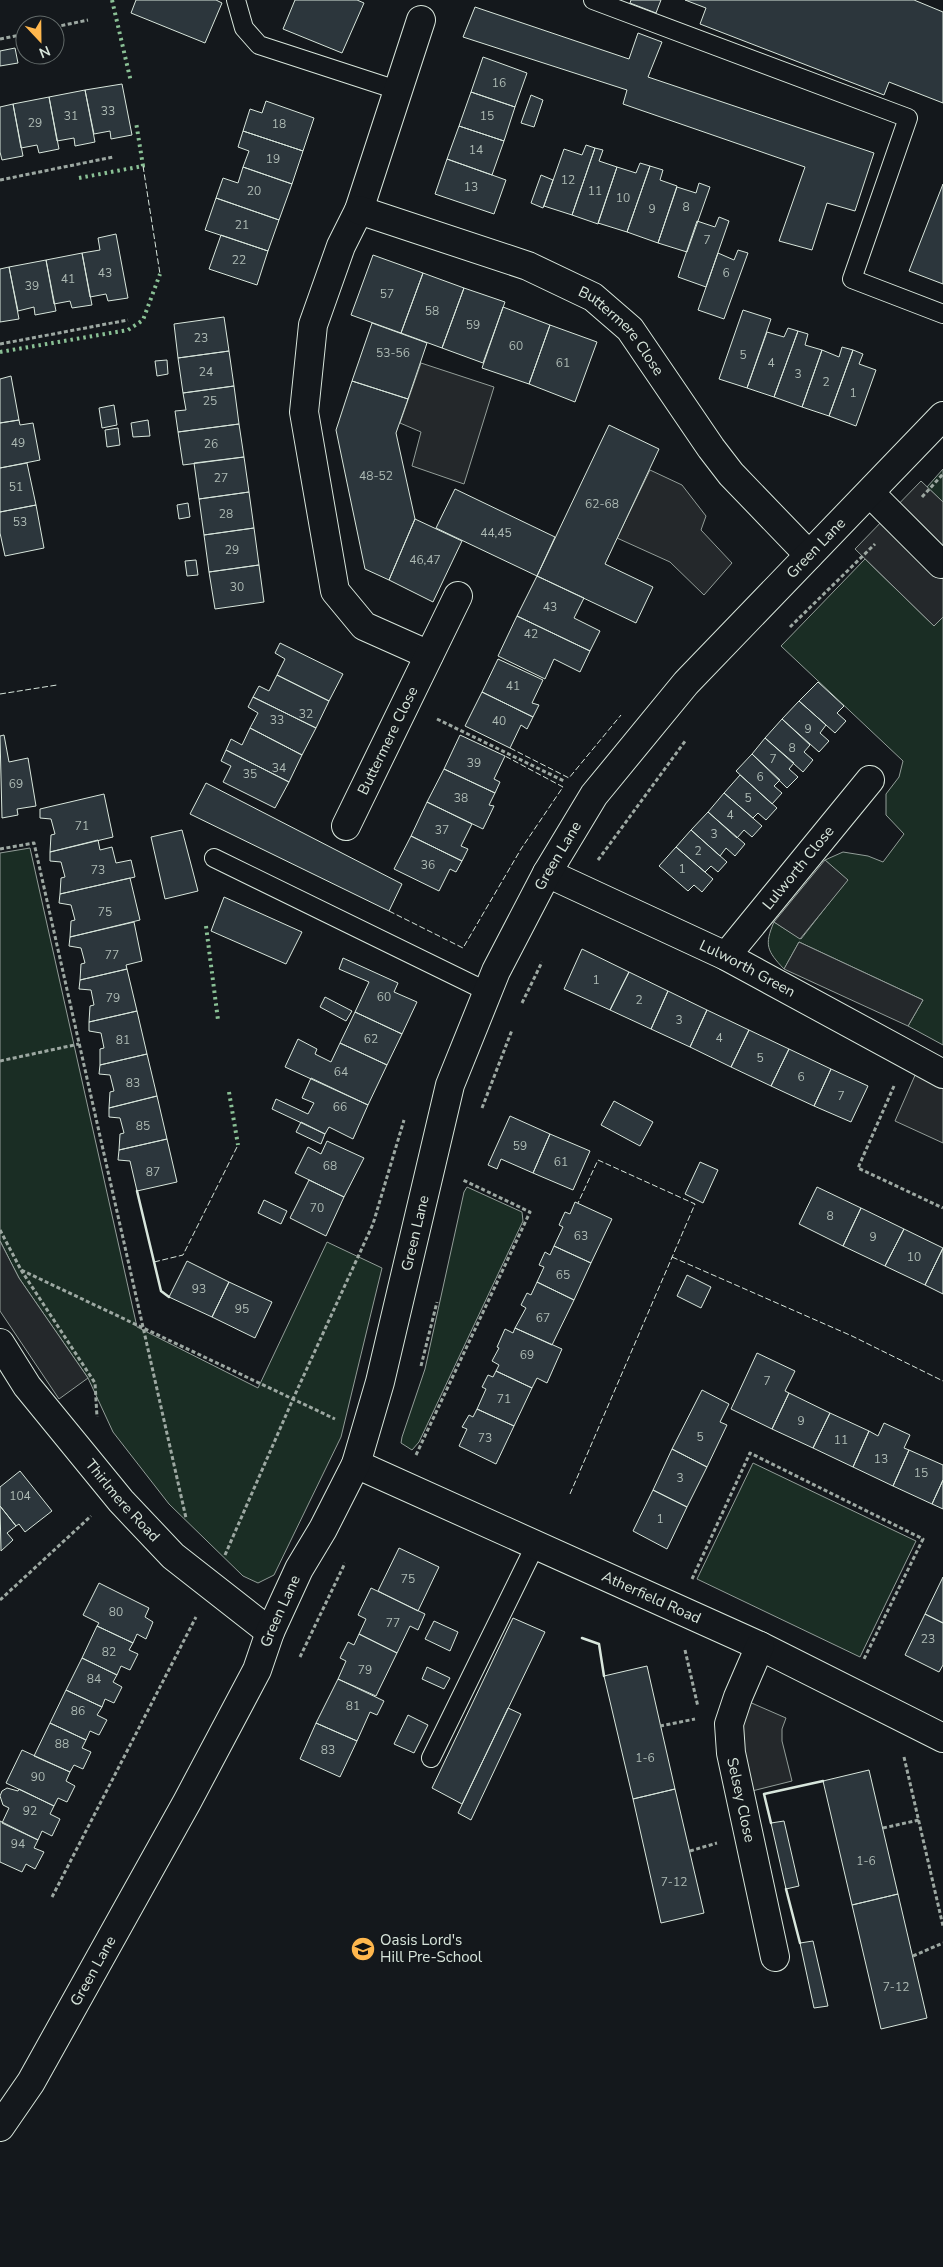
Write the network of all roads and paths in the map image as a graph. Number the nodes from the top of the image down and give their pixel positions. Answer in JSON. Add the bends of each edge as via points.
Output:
{"nodes":[{"id":1,"x":236,"y":0,"type":"edge"},
{"id":2,"x":593,"y":0,"type":"edge"},
{"id":3,"x":88,"y":20,"type":"dead end"},
{"id":4,"x":421,"y":20,"type":"dead end"},
{"id":5,"x":65,"y":25,"type":"edge"},
{"id":6,"x":15,"y":36,"type":"edge"},
{"id":7,"x":0,"y":39,"type":"edge"},
{"id":8,"x":397,"y":90,"type":"junction"},
{"id":9,"x":113,"y":157,"type":"dead end"},
{"id":10,"x":0,"y":180,"type":"edge"},
{"id":11,"x":359,"y":210,"type":"junction"},
{"id":12,"x":943,"y":314,"type":"edge"},
{"id":13,"x":128,"y":320,"type":"dead end"},
{"id":14,"x":0,"y":344,"type":"edge"},
{"id":15,"x":943,"y":416,"type":"edge"},
{"id":16,"x":943,"y":474,"type":"edge"},
{"id":17,"x":870,"y":493,"type":"junction"},
{"id":18,"x":898,"y":521,"type":"junction"},
{"id":19,"x":809,"y":555,"type":"junction"},
{"id":20,"x":941,"y":564,"type":"dead end"},
{"id":21,"x":458,"y":596,"type":"dead end"},
{"id":22,"x":788,"y":629,"type":"dead end"},
{"id":23,"x":429,"y":654,"type":"junction"},
{"id":24,"x":405,"y":703,"type":"junction"},
{"id":25,"x":691,"y":734,"type":"dead end"},
{"id":26,"x":870,"y":780,"type":"dead end"},
{"id":27,"x":594,"y":795,"type":"junction"},
{"id":28,"x":346,"y":826,"type":"dead end"},
{"id":29,"x":0,"y":849,"type":"edge"},
{"id":30,"x":214,"y":858,"type":"dead end"},
{"id":31,"x":547,"y":873,"type":"junction"},
{"id":32,"x":580,"y":889,"type":"junction"},
{"id":33,"x":726,"y":956,"type":"junction"},
{"id":34,"x":544,"y":958,"type":"dead end"},
{"id":35,"x":488,"y":992,"type":"junction"},
{"id":36,"x":520,"y":1009,"type":"dead end"},
{"id":37,"x":513,"y":1027,"type":"dead end"},
{"id":38,"x":80,"y":1044,"type":"junction"},
{"id":39,"x":0,"y":1061,"type":"edge"},
{"id":40,"x":943,"y":1074,"type":"edge"},
{"id":41,"x":896,"y":1082,"type":"dead end"},
{"id":42,"x":406,"y":1114,"type":"dead end"},
{"id":43,"x":480,"y":1114,"type":"dead end"},
{"id":44,"x":460,"y":1189,"type":"dead end"},
{"id":45,"x":943,"y":1208,"type":"edge"},
{"id":46,"x":0,"y":1230,"type":"edge"},
{"id":47,"x":21,"y":1270,"type":"junction"},
{"id":48,"x":439,"y":1293,"type":"dead end"},
{"id":49,"x":144,"y":1328,"type":"junction"},
{"id":50,"x":0,"y":1343,"type":"edge"},
{"id":51,"x":420,"y":1368,"type":"dead end"},
{"id":52,"x":293,"y":1399,"type":"junction"},
{"id":53,"x":97,"y":1421,"type":"dead end"},
{"id":54,"x":366,"y":1433,"type":"junction"},
{"id":55,"x":356,"y":1464,"type":"junction"},
{"id":56,"x":120,"y":1501,"type":"junction"},
{"id":57,"x":187,"y":1522,"type":"dead end"},
{"id":58,"x":536,"y":1546,"type":"junction"},
{"id":59,"x":346,"y":1560,"type":"dead end"},
{"id":60,"x":211,"y":1586,"type":"junction"},
{"id":61,"x":688,"y":1586,"type":"dead end"},
{"id":62,"x":0,"y":1600,"type":"edge"},
{"id":63,"x":270,"y":1632,"type":"junction"},
{"id":64,"x":760,"y":1646,"type":"junction"},
{"id":65,"x":685,"y":1649,"type":"dead end"},
{"id":66,"x":693,"y":1653,"type":"dead end"},
{"id":67,"x":296,"y":1666,"type":"dead end"},
{"id":68,"x":860,"y":1668,"type":"dead end"},
{"id":69,"x":943,"y":1738,"type":"edge"},
{"id":70,"x":911,"y":1756,"type":"dead end"},
{"id":71,"x":431,"y":1758,"type":"dead end"},
{"id":72,"x":919,"y":1820,"type":"junction"},
{"id":73,"x":883,"y":1828,"type":"dead end"},
{"id":74,"x":52,"y":1897,"type":"dead end"},
{"id":75,"x":943,"y":1926,"type":"edge"},
{"id":76,"x":943,"y":1943,"type":"edge"},
{"id":77,"x":912,"y":1956,"type":"dead end"},
{"id":78,"x":775,"y":1957,"type":"dead end"},
{"id":79,"x":0,"y":2127,"type":"edge"}],
"edges":[{"from":1,"to":8,"type":"lane","via":[[244,28],[259,45]]},
{"from":2,"to":12,"type":"lane","via":[[908,118],[852,279]]},
{"from":3,"to":5,"type":"path"},
{"from":4,"to":8,"type":"street"},
{"from":6,"to":7,"type":"path"},
{"from":8,"to":11,"type":"street"},
{"from":9,"to":10,"type":"path"},
{"from":11,"to":19,"type":"street","name":"Buttermere Close","via":[[528,266],[593,297],[630,329],[711,448]]},
{"from":11,"to":23,"type":"street","via":[[341,246],[313,325],[304,412],[335,591],[364,626]]},
{"from":13,"to":14,"type":"path"},
{"from":15,"to":17,"type":"street","name":"Green Lane"},
{"from":16,"to":18,"type":"path"},
{"from":17,"to":18,"type":"street"},
{"from":17,"to":19,"type":"street","name":"Green Lane"},
{"from":18,"to":20,"type":"street"},
{"from":18,"to":22,"type":"path"},
{"from":19,"to":27,"type":"street","name":"Green Lane","via":[[686,683]]},
{"from":21,"to":23,"type":"street","name":"Buttermere Close"},
{"from":23,"to":24,"type":"street","name":"Buttermere Close"},
{"from":24,"to":27,"type":"path"},
{"from":24,"to":28,"type":"street","name":"Buttermere Close"},
{"from":25,"to":32,"type":"path","via":[[602,853]]},
{"from":26,"to":33,"type":"street","name":"Lulworth Close"},
{"from":27,"to":31,"type":"street","name":"Green Lane"},
{"from":29,"to":38,"type":"path","via":[[34,843]]},
{"from":30,"to":35,"type":"lane"},
{"from":31,"to":32,"type":"street","name":"Lulworth Green"},
{"from":31,"to":35,"type":"street","name":"Green Lane","via":[[496,970]]},
{"from":32,"to":33,"type":"street","name":"Lulworth Green"},
{"from":33,"to":40,"type":"street","name":"Lulworth Green"},
{"from":34,"to":36,"type":"path"},
{"from":35,"to":54,"type":"street","name":"Green Lane","via":[[450,1085]]},
{"from":37,"to":43,"type":"path"},
{"from":38,"to":39,"type":"path"},
{"from":38,"to":49,"type":"path"},
{"from":41,"to":45,"type":"path","via":[[858,1168]]},
{"from":42,"to":52,"type":"path","via":[[373,1224]]},
{"from":44,"to":54,"type":"path","via":[[462,1179],[530,1212],[415,1459],[393,1442]]},
{"from":46,"to":47,"type":"path"},
{"from":47,"to":49,"type":"path"},
{"from":47,"to":53,"type":"path","via":[[95,1383]]},
{"from":48,"to":51,"type":"path"},
{"from":49,"to":52,"type":"path"},
{"from":49,"to":57,"type":"path"},
{"from":50,"to":56,"type":"street","name":"Thirlmere Road","via":[[27,1386]]},
{"from":52,"to":54,"type":"path"},
{"from":52,"to":60,"type":"path"},
{"from":54,"to":55,"type":"street","name":"Green Lane"},
{"from":55,"to":58,"type":"street","name":"Atherfield Road"},
{"from":55,"to":63,"type":"street","name":"Green Lane","via":[[299,1569]]},
{"from":56,"to":60,"type":"street","name":"Thirlmere Road","via":[[173,1556]]},
{"from":56,"to":62,"type":"path","via":[[92,1516]]},
{"from":58,"to":64,"type":"street","name":"Atherfield Road"},
{"from":58,"to":71,"type":"lane"},
{"from":59,"to":67,"type":"path"},
{"from":60,"to":63,"type":"street","name":"Thirlmere Road"},
{"from":60,"to":74,"type":"path"},
{"from":61,"to":68,"type":"path","via":[[750,1453],[923,1539]]},
{"from":63,"to":79,"type":"street","name":"Green Lane","via":[[257,1670],[187,1802],[31,2082]]},
{"from":64,"to":69,"type":"street","name":"Atherfield Road"},
{"from":64,"to":78,"type":"street","name":"Selsey Close","via":[[728,1724],[731,1753]]},
{"from":65,"to":66,"type":"path"},
{"from":70,"to":72,"type":"path","via":[[903,1752]]},
{"from":72,"to":73,"type":"path"},
{"from":72,"to":75,"type":"path"},
{"from":76,"to":77,"type":"path"}]}
